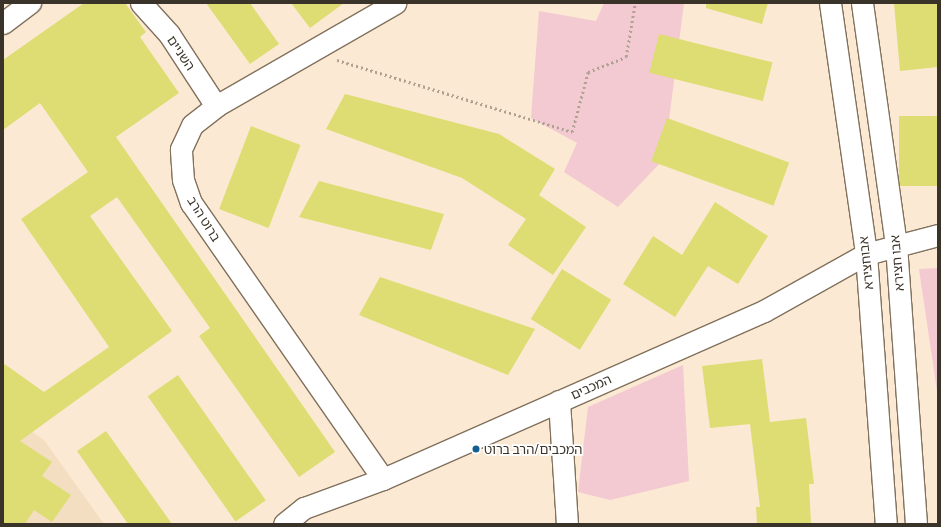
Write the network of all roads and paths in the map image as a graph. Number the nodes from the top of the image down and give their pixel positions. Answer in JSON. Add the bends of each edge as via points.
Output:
{"nodes":[{"id":1,"x":30,"y":3,"type":"edge"},
{"id":2,"x":142,"y":3,"type":"edge"},
{"id":3,"x":395,"y":3,"type":"edge"},
{"id":4,"x":635,"y":3,"type":"edge"},
{"id":5,"x":830,"y":3,"type":"edge"},
{"id":6,"x":862,"y":3,"type":"edge"},
{"id":7,"x":3,"y":23,"type":"edge"},
{"id":8,"x":312,"y":53,"type":"junction"},
{"id":9,"x":216,"y":106,"type":"junction"},
{"id":10,"x":938,"y":235,"type":"edge"},
{"id":11,"x":896,"y":246,"type":"junction"},
{"id":12,"x":866,"y":254,"type":"junction"},
{"id":13,"x":559,"y":401,"type":"junction"},
{"id":14,"x":383,"y":479,"type":"junction"},
{"id":15,"x":284,"y":524,"type":"edge"},
{"id":16,"x":567,"y":524,"type":"edge"},
{"id":17,"x":886,"y":524,"type":"edge"},
{"id":18,"x":916,"y":524,"type":"edge"}],
"edges":[{"from":1,"to":7,"type":"street"},
{"from":2,"to":9,"type":"street","name":"השניים","via":[[169,34]]},
{"from":3,"to":8,"type":"street","name":"ברוט הרב"},
{"from":4,"to":8,"type":"path","via":[[626,57],[588,72],[572,132]]},
{"from":5,"to":12,"type":"street","name":"אבוחצירא"},
{"from":6,"to":11,"type":"street","name":"אבו חצירא"},
{"from":8,"to":9,"type":"street","name":"ברוט הרב"},
{"from":9,"to":14,"type":"street","name":"ברוט הרב","via":[[192,125],[181,149],[183,180],[191,203]]},
{"from":10,"to":11,"type":"street","name":"המכבים"},
{"from":11,"to":12,"type":"street","name":"המכבים"},
{"from":11,"to":18,"type":"street","name":"אבו חצירא"},
{"from":12,"to":13,"type":"street","name":"המכבים","via":[[764,311]]},
{"from":12,"to":17,"type":"street","name":"אבוחצירא"},
{"from":13,"to":14,"type":"street","name":"המכבים"},
{"from":13,"to":16,"type":"street"},
{"from":14,"to":15,"type":"street","name":"המכבים","via":[[304,508]]}]}
